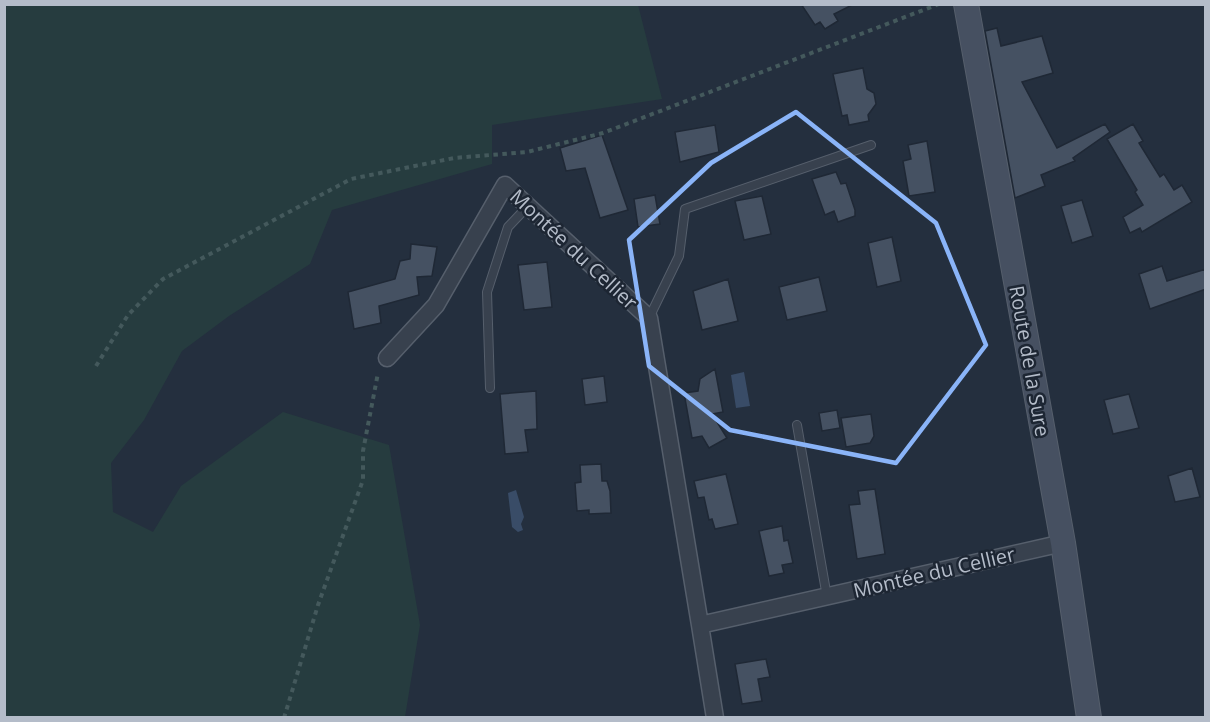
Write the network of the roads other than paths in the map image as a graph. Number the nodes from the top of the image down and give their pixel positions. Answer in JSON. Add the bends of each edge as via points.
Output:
{"nodes":[{"id":1,"x":966,"y":4,"type":"edge"},
{"id":2,"x":871,"y":146,"type":"dead end"},
{"id":3,"x":527,"y":207,"type":"junction"},
{"id":4,"x":649,"y":318,"type":"junction"},
{"id":5,"x":387,"y":358,"type":"road end"},
{"id":6,"x":490,"y":388,"type":"dead end"},
{"id":7,"x":797,"y":425,"type":"dead end"},
{"id":8,"x":1063,"y":543,"type":"junction"},
{"id":9,"x":827,"y":597,"type":"junction"},
{"id":10,"x":700,"y":625,"type":"junction"},
{"id":11,"x":715,"y":717,"type":"edge"},
{"id":12,"x":1089,"y":717,"type":"edge"}],
"edges":[{"from":1,"to":8,"type":"main road","name":"Route de la Sure"},
{"from":2,"to":4,"type":"lane","via":[[685,209],[679,256]]},
{"from":3,"to":4,"type":"street","name":"Montée du Cellier"},
{"from":3,"to":5,"type":"street","name":"Montée du Cellier","via":[[505,185],[436,305]]},
{"from":3,"to":6,"type":"lane","via":[[508,227],[487,292]]},
{"from":4,"to":10,"type":"street","name":"Montée du Cellier"},
{"from":7,"to":9,"type":"lane"},
{"from":8,"to":9,"type":"street","name":"Montée du Cellier"},
{"from":8,"to":12,"type":"main road","name":"Route de la Sure"},
{"from":9,"to":10,"type":"street","name":"Montée du Cellier"},
{"from":10,"to":11,"type":"street","name":"Montée du Cellier"}]}
